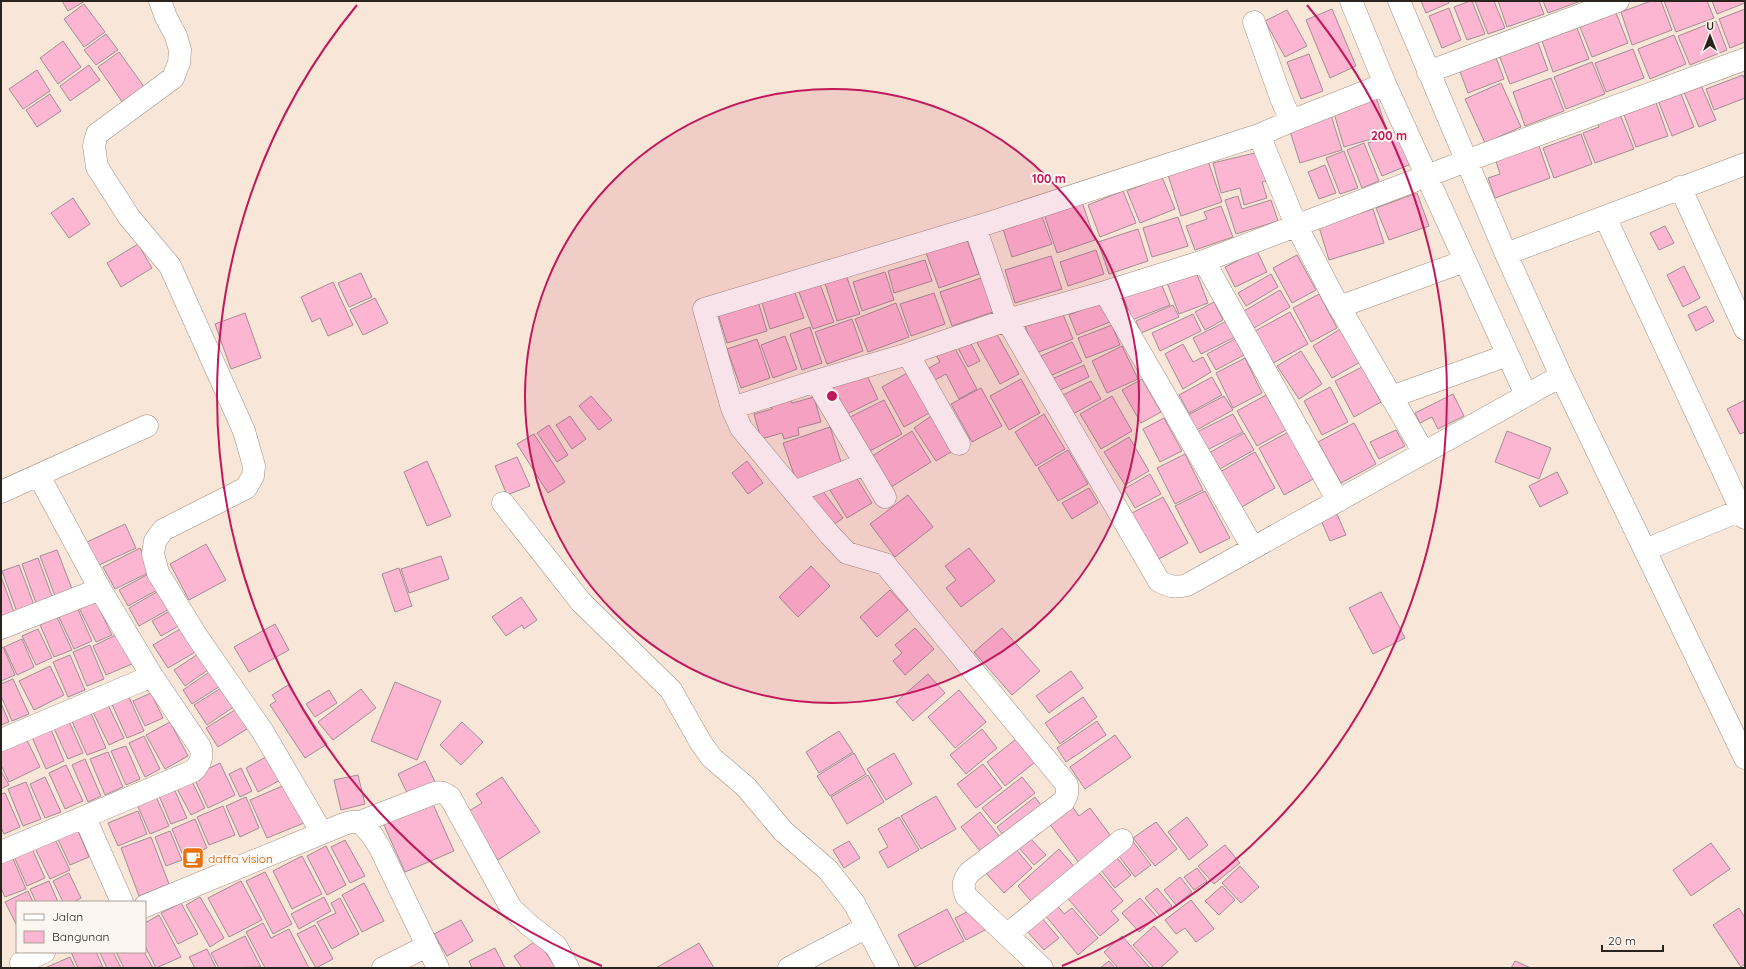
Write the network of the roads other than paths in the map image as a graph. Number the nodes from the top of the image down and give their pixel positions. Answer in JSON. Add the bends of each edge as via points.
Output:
{"nodes":[{"id":1,"x":160,"y":1,"type":"edge"},
{"id":2,"x":1351,"y":1,"type":"edge"},
{"id":3,"x":1399,"y":1,"type":"edge"},
{"id":4,"x":1618,"y":1,"type":"edge"},
{"id":5,"x":1254,"y":22,"type":"dead end"},
{"id":6,"x":1745,"y":59,"type":"edge"},
{"id":7,"x":1428,"y":72,"type":"junction"},
{"id":8,"x":1384,"y":84,"type":"junction"},
{"id":9,"x":1292,"y":121,"type":"junction"},
{"id":10,"x":1259,"y":135,"type":"junction"},
{"id":11,"x":1466,"y":161,"type":"junction"},
{"id":12,"x":1745,"y":164,"type":"edge"},
{"id":13,"x":1426,"y":176,"type":"junction"},
{"id":14,"x":1680,"y":187,"type":"junction"},
{"id":15,"x":1605,"y":218,"type":"junction"},
{"id":16,"x":1296,"y":225,"type":"junction"},
{"id":17,"x":975,"y":227,"type":"junction"},
{"id":18,"x":1506,"y":254,"type":"junction"},
{"id":19,"x":1204,"y":261,"type":"junction"},
{"id":20,"x":1465,"y":261,"type":"junction"},
{"id":21,"x":1105,"y":292,"type":"junction"},
{"id":22,"x":1339,"y":306,"type":"junction"},
{"id":23,"x":1743,"y":319,"type":"edge"},
{"id":24,"x":1007,"y":320,"type":"junction"},
{"id":25,"x":908,"y":354,"type":"junction"},
{"id":26,"x":1508,"y":355,"type":"junction"},
{"id":27,"x":1561,"y":376,"type":"junction"},
{"id":28,"x":816,"y":381,"type":"junction"},
{"id":29,"x":1526,"y":395,"type":"junction"},
{"id":30,"x":1391,"y":397,"type":"junction"},
{"id":31,"x":732,"y":408,"type":"junction"},
{"id":32,"x":147,"y":426,"type":"dead end"},
{"id":33,"x":959,"y":444,"type":"dead end"},
{"id":34,"x":1424,"y":453,"type":"junction"},
{"id":35,"x":865,"y":464,"type":"junction"},
{"id":36,"x":39,"y":476,"type":"junction"},
{"id":37,"x":1,"y":492,"type":"edge"},
{"id":38,"x":794,"y":492,"type":"junction"},
{"id":39,"x":885,"y":497,"type":"dead end"},
{"id":40,"x":1338,"y":500,"type":"junction"},
{"id":41,"x":504,"y":503,"type":"dead end"},
{"id":42,"x":1743,"y":514,"type":"edge"},
{"id":43,"x":1253,"y":548,"type":"junction"},
{"id":44,"x":1645,"y":550,"type":"junction"},
{"id":45,"x":100,"y":589,"type":"junction"},
{"id":46,"x":1,"y":628,"type":"edge"},
{"id":47,"x":152,"y":676,"type":"junction"},
{"id":48,"x":1,"y":740,"type":"edge"},
{"id":49,"x":1745,"y":758,"type":"edge"},
{"id":50,"x":85,"y":818,"type":"junction"},
{"id":51,"x":360,"y":822,"type":"junction"},
{"id":52,"x":322,"y":833,"type":"junction"},
{"id":53,"x":1122,"y":840,"type":"dead end"},
{"id":54,"x":1,"y":852,"type":"edge"},
{"id":55,"x":122,"y":901,"type":"edge"},
{"id":56,"x":146,"y":906,"type":"edge"},
{"id":57,"x":867,"y":927,"type":"junction"},
{"id":58,"x":1008,"y":934,"type":"junction"},
{"id":59,"x":427,"y":946,"type":"junction"},
{"id":60,"x":42,"y":953,"type":"edge"},
{"id":61,"x":21,"y":963,"type":"dead end"},
{"id":62,"x":383,"y":968,"type":"edge"},
{"id":63,"x":438,"y":968,"type":"edge"},
{"id":64,"x":568,"y":968,"type":"edge"},
{"id":65,"x":789,"y":968,"type":"edge"},
{"id":66,"x":888,"y":968,"type":"edge"},
{"id":67,"x":1042,"y":968,"type":"edge"}],
"edges":[{"from":1,"to":52,"type":"street","via":[[176,36],[180,50],[179,63],[173,78],[97,134],[94,146],[97,167],[129,218],[170,266],[244,430],[254,466],[253,476],[246,488],[163,530],[155,541],[153,554],[158,573],[196,635],[263,732]]},
{"from":2,"to":8,"type":"street"},
{"from":3,"to":7,"type":"street"},
{"from":4,"to":7,"type":"street"},
{"from":5,"to":9,"type":"street","via":[[1280,98]]},
{"from":6,"to":11,"type":"street"},
{"from":7,"to":11,"type":"street"},
{"from":8,"to":9,"type":"street"},
{"from":8,"to":13,"type":"street"},
{"from":9,"to":10,"type":"street"},
{"from":10,"to":16,"type":"street"},
{"from":10,"to":17,"type":"street"},
{"from":11,"to":13,"type":"street"},
{"from":11,"to":18,"type":"street"},
{"from":12,"to":14,"type":"street"},
{"from":13,"to":16,"type":"street"},
{"from":13,"to":20,"type":"street"},
{"from":14,"to":15,"type":"street"},
{"from":14,"to":23,"type":"street"},
{"from":15,"to":18,"type":"street"},
{"from":15,"to":42,"type":"street"},
{"from":16,"to":19,"type":"street"},
{"from":16,"to":22,"type":"street"},
{"from":17,"to":24,"type":"street"},
{"from":17,"to":31,"type":"street","via":[[704,309]]},
{"from":18,"to":27,"type":"street"},
{"from":19,"to":21,"type":"street"},
{"from":19,"to":40,"type":"street"},
{"from":20,"to":22,"type":"street"},
{"from":20,"to":26,"type":"street"},
{"from":21,"to":24,"type":"street"},
{"from":21,"to":43,"type":"street"},
{"from":22,"to":30,"type":"street"},
{"from":24,"to":25,"type":"street"},
{"from":24,"to":43,"type":"street","via":[[1160,581],[1179,588]]},
{"from":25,"to":28,"type":"street"},
{"from":25,"to":33,"type":"street"},
{"from":26,"to":29,"type":"street"},
{"from":26,"to":30,"type":"street"},
{"from":27,"to":29,"type":"street"},
{"from":27,"to":44,"type":"street"},
{"from":28,"to":31,"type":"street"},
{"from":28,"to":35,"type":"street"},
{"from":29,"to":34,"type":"street"},
{"from":30,"to":34,"type":"street"},
{"from":31,"to":38,"type":"street","via":[[741,428]]},
{"from":32,"to":36,"type":"street"},
{"from":34,"to":40,"type":"street"},
{"from":35,"to":38,"type":"street"},
{"from":35,"to":39,"type":"street"},
{"from":36,"to":37,"type":"street"},
{"from":36,"to":45,"type":"street"},
{"from":38,"to":58,"type":"street","via":[[846,552],[885,564],[1067,785],[1064,800],[970,872],[964,881],[966,896]]},
{"from":40,"to":43,"type":"street"},
{"from":41,"to":57,"type":"street","via":[[581,602],[671,690],[712,758],[746,787],[783,832],[828,870],[854,903]]},
{"from":42,"to":44,"type":"street"},
{"from":44,"to":49,"type":"street"},
{"from":45,"to":46,"type":"street"},
{"from":45,"to":47,"type":"street"},
{"from":47,"to":48,"type":"street"},
{"from":47,"to":50,"type":"street","via":[[200,747],[201,760],[193,771]]},
{"from":50,"to":54,"type":"street"},
{"from":50,"to":55,"type":"street"},
{"from":51,"to":52,"type":"street","via":[[351,822]]},
{"from":51,"to":59,"type":"street","via":[[372,834],[380,848]]},
{"from":51,"to":64,"type":"street","via":[[432,794],[444,792],[450,797],[511,908],[556,946]]},
{"from":52,"to":56,"type":"street"},
{"from":53,"to":58,"type":"street"},
{"from":57,"to":65,"type":"street"},
{"from":57,"to":66,"type":"street"},
{"from":58,"to":67,"type":"street"},
{"from":59,"to":62,"type":"street"},
{"from":59,"to":63,"type":"street"},
{"from":60,"to":61,"type":"street"}]}
